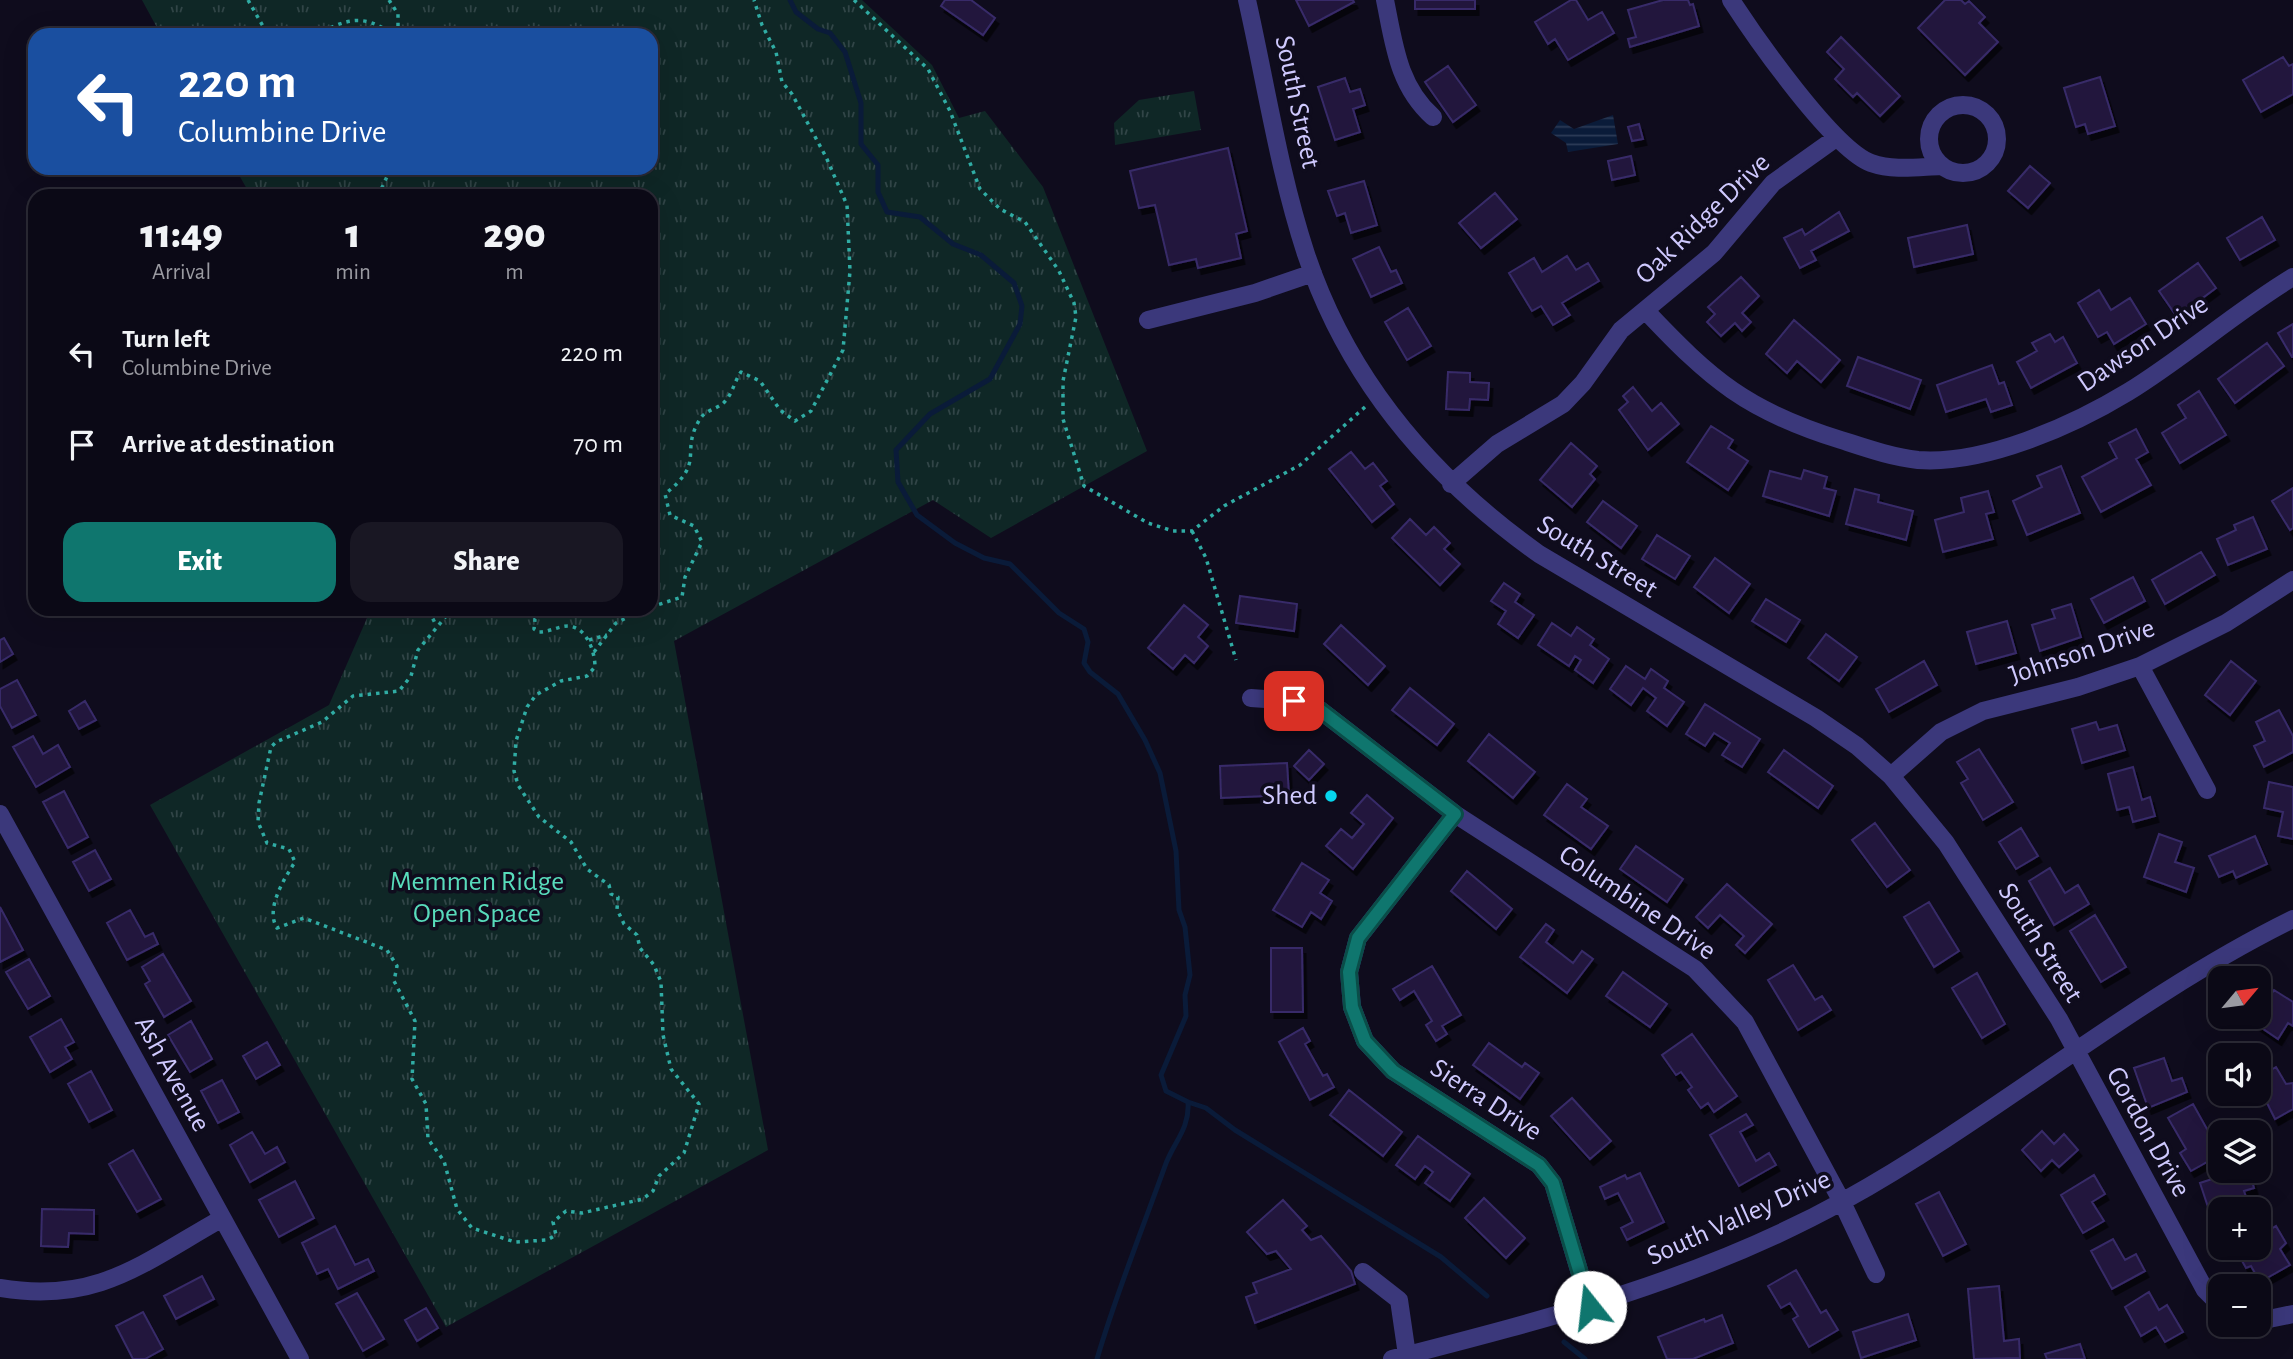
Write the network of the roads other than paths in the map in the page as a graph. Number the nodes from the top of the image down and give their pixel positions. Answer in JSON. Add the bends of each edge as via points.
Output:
{"nodes":[{"id":1,"x":1247,"y":0,"type":"edge"},
{"id":2,"x":1385,"y":0,"type":"edge"},
{"id":3,"x":1731,"y":0,"type":"edge"},
{"id":4,"x":1433,"y":117,"type":"dead end"},
{"id":5,"x":1836,"y":138,"type":"junction"},
{"id":6,"x":1941,"y":166,"type":"dead end"},
{"id":7,"x":1313,"y":273,"type":"junction"},
{"id":8,"x":2293,"y":277,"type":"edge"},
{"id":9,"x":1646,"y":310,"type":"junction"},
{"id":10,"x":1148,"y":320,"type":"dead end"},
{"id":11,"x":1451,"y":484,"type":"junction"},
{"id":12,"x":2293,"y":580,"type":"edge"},
{"id":13,"x":2140,"y":666,"type":"junction"},
{"id":14,"x":1251,"y":698,"type":"dead end"},
{"id":15,"x":1891,"y":776,"type":"junction"},
{"id":16,"x":2207,"y":790,"type":"dead end"},
{"id":17,"x":0,"y":814,"type":"edge"},
{"id":18,"x":1455,"y":814,"type":"junction"},
{"id":19,"x":2293,"y":919,"type":"edge"},
{"id":20,"x":2074,"y":1052,"type":"junction"},
{"id":21,"x":1842,"y":1202,"type":"junction"},
{"id":22,"x":221,"y":1219,"type":"junction"},
{"id":23,"x":1363,"y":1272,"type":"dead end"},
{"id":24,"x":1876,"y":1274,"type":"dead end"},
{"id":25,"x":0,"y":1288,"type":"edge"},
{"id":26,"x":2208,"y":1294,"type":"edge"},
{"id":27,"x":1590,"y":1307,"type":"junction"},
{"id":28,"x":2293,"y":1314,"type":"edge"},
{"id":29,"x":2271,"y":1319,"type":"edge"},
{"id":30,"x":1455,"y":1351,"type":"edge"},
{"id":31,"x":1399,"y":1357,"type":"edge"},
{"id":32,"x":300,"y":1359,"type":"edge"}],
"edges":[{"from":1,"to":7,"type":"street","name":"South Street","via":[[1296,218]]},
{"from":2,"to":4,"type":"street","via":[[1401,72],[1417,101]]},
{"from":3,"to":5,"type":"street"},
{"from":5,"to":6,"type":"street","via":[[1862,159],[1884,166]]},
{"from":5,"to":9,"type":"street","name":"Oak Ridge Drive","via":[[1773,183],[1714,253]]},
{"from":7,"to":10,"type":"street"},
{"from":7,"to":11,"type":"street","name":"South Street","via":[[1346,348],[1376,396]]},
{"from":8,"to":9,"type":"street","name":"Dawson Drive","via":[[2110,402],[2007,446],[1932,460],[1882,453],[1763,411],[1705,370]]},
{"from":9,"to":11,"type":"street","name":"Oak Ridge Drive","via":[[1613,338],[1563,404],[1497,444]]},
{"from":11,"to":15,"type":"street","name":"South Street","via":[[1539,554],[1816,718]]},
{"from":12,"to":13,"type":"street","name":"Johnson Drive","via":[[2226,623]]},
{"from":13,"to":15,"type":"street","name":"Johnson Drive","via":[[1983,711],[1941,732]]},
{"from":13,"to":16,"type":"street"},
{"from":14,"to":18,"type":"street","name":"Columbine Drive","via":[[1294,701],[1320,710]]},
{"from":15,"to":20,"type":"street","name":"South Street","via":[[1946,844],[2059,1019]]},
{"from":17,"to":22,"type":"street","name":"Ash Avenue"},
{"from":18,"to":21,"type":"street","name":"Columbine Drive","via":[[1695,969],[1745,1022]]},
{"from":18,"to":27,"type":"street","name":"Sierra Drive","via":[[1358,938],[1349,972],[1352,1007],[1365,1041],[1393,1071],[1539,1165],[1553,1183]]},
{"from":19,"to":20,"type":"street","name":"South Valley Drive"},
{"from":20,"to":21,"type":"street","name":"South Valley Drive"},
{"from":20,"to":26,"type":"street","name":"Gordon Drive"},
{"from":21,"to":24,"type":"street","name":"Columbine Drive"},
{"from":21,"to":27,"type":"street","name":"South Valley Drive","via":[[1695,1271]]},
{"from":22,"to":25,"type":"street","via":[[111,1280],[77,1291],[38,1294]]},
{"from":22,"to":32,"type":"street","name":"Ash Avenue"},
{"from":23,"to":31,"type":"street","via":[[1399,1300]]},
{"from":27,"to":30,"type":"street","name":"South Valley Drive"},
{"from":28,"to":29,"type":"street"},
{"from":30,"to":31,"type":"street","name":"South Valley Drive"}]}
